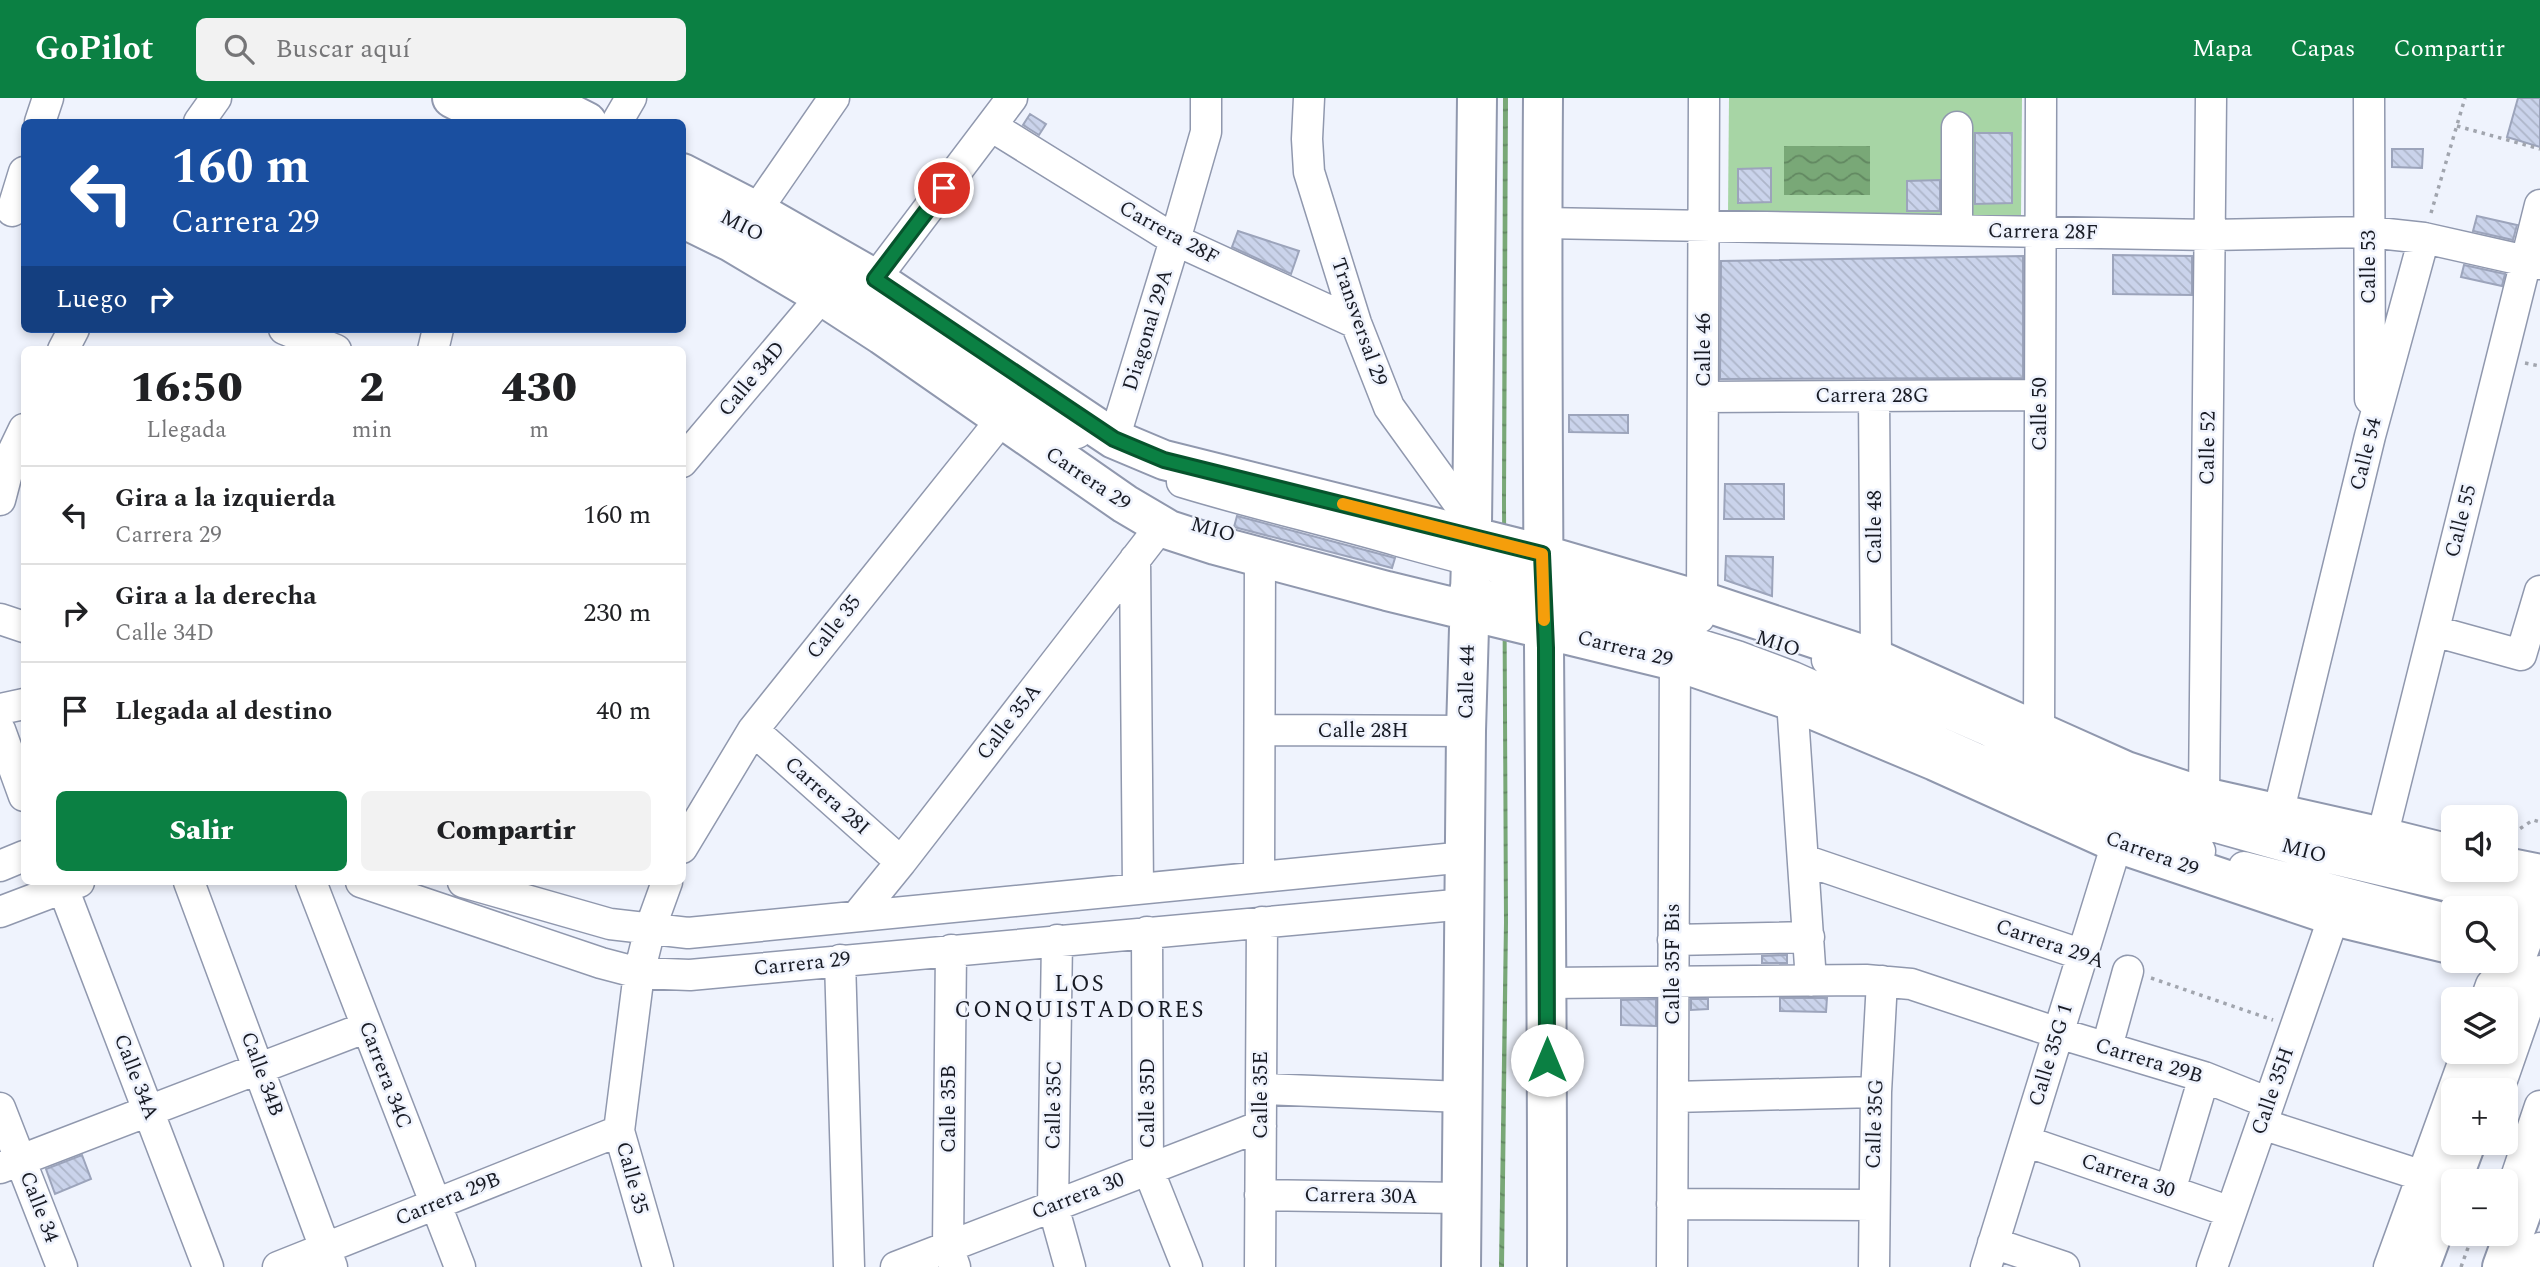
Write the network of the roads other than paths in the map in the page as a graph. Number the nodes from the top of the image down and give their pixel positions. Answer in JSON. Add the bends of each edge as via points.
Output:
{"nodes":[{"id":1,"x":48,"y":98,"type":"edge"},
{"id":2,"x":216,"y":98,"type":"edge"},
{"id":3,"x":453,"y":98,"type":"edge"},
{"id":4,"x":540,"y":98,"type":"edge"},
{"id":5,"x":631,"y":98,"type":"edge"},
{"id":6,"x":834,"y":98,"type":"edge"},
{"id":7,"x":1012,"y":98,"type":"edge"},
{"id":8,"x":1206,"y":98,"type":"edge"},
{"id":9,"x":1309,"y":98,"type":"edge"},
{"id":10,"x":1477,"y":98,"type":"edge"},
{"id":11,"x":1543,"y":98,"type":"edge"},
{"id":12,"x":1704,"y":98,"type":"edge"},
{"id":13,"x":2041,"y":98,"type":"edge"},
{"id":14,"x":2211,"y":98,"type":"edge"},
{"id":15,"x":2369,"y":98,"type":"edge"},
{"id":16,"x":495,"y":115,"type":"edge"},
{"id":17,"x":41,"y":119,"type":"edge"},
{"id":18,"x":201,"y":119,"type":"edge"},
{"id":19,"x":524,"y":119,"type":"edge"},
{"id":20,"x":581,"y":119,"type":"edge"},
{"id":21,"x":619,"y":119,"type":"edge"},
{"id":22,"x":991,"y":126,"type":"junction"},
{"id":23,"x":1957,"y":127,"type":"dead end"},
{"id":24,"x":686,"y":175,"type":"edge"},
{"id":25,"x":21,"y":182,"type":"edge"},
{"id":26,"x":686,"y":197,"type":"edge"},
{"id":27,"x":2540,"y":205,"type":"edge"},
{"id":28,"x":12,"y":211,"type":"edge"},
{"id":29,"x":756,"y":211,"type":"junction"},
{"id":30,"x":686,"y":220,"type":"edge"},
{"id":31,"x":1543,"y":223,"type":"junction"},
{"id":32,"x":1704,"y":226,"type":"junction"},
{"id":33,"x":1957,"y":230,"type":"junction"},
{"id":34,"x":2041,"y":232,"type":"junction"},
{"id":35,"x":2369,"y":232,"type":"junction"},
{"id":36,"x":2210,"y":235,"type":"junction"},
{"id":37,"x":2424,"y":238,"type":"junction"},
{"id":38,"x":1175,"y":240,"type":"junction"},
{"id":39,"x":2533,"y":262,"type":"edge"},
{"id":40,"x":875,"y":279,"type":"junction"},
{"id":41,"x":822,"y":296,"type":"junction"},
{"id":42,"x":1356,"y":323,"type":"junction"},
{"id":43,"x":294,"y":333,"type":"edge"},
{"id":44,"x":326,"y":346,"type":"edge"},
{"id":45,"x":2040,"y":395,"type":"junction"},
{"id":46,"x":1874,"y":396,"type":"junction"},
{"id":47,"x":1704,"y":397,"type":"junction"},
{"id":48,"x":1006,"y":408,"type":"junction"},
{"id":49,"x":2370,"y":436,"type":"junction"},
{"id":50,"x":1114,"y":439,"type":"junction"},
{"id":51,"x":15,"y":448,"type":"edge"},
{"id":52,"x":686,"y":457,"type":"edge"},
{"id":53,"x":0,"y":500,"type":"edge"},
{"id":54,"x":1161,"y":526,"type":"junction"},
{"id":55,"x":1260,"y":556,"type":"junction"},
{"id":56,"x":1135,"y":559,"type":"junction"},
{"id":57,"x":1473,"y":570,"type":"junction"},
{"id":58,"x":2540,"y":591,"type":"edge"},
{"id":59,"x":1539,"y":592,"type":"junction"},
{"id":60,"x":1702,"y":601,"type":"junction"},
{"id":61,"x":0,"y":619,"type":"edge"},
{"id":62,"x":21,"y":626,"type":"edge"},
{"id":63,"x":2434,"y":631,"type":"junction"},
{"id":64,"x":1876,"y":659,"type":"junction"},
{"id":65,"x":1675,"y":661,"type":"junction"},
{"id":66,"x":1792,"y":701,"type":"junction"},
{"id":67,"x":21,"y":705,"type":"edge"},
{"id":68,"x":0,"y":709,"type":"edge"},
{"id":69,"x":0,"y":730,"type":"edge"},
{"id":70,"x":753,"y":730,"type":"junction"},
{"id":71,"x":1260,"y":730,"type":"junction"},
{"id":72,"x":1466,"y":731,"type":"junction"},
{"id":73,"x":2039,"y":731,"type":"junction"},
{"id":74,"x":21,"y":788,"type":"edge"},
{"id":75,"x":2204,"y":797,"type":"junction"},
{"id":76,"x":2278,"y":814,"type":"junction"},
{"id":77,"x":687,"y":829,"type":"edge"},
{"id":78,"x":2382,"y":837,"type":"junction"},
{"id":79,"x":2117,"y":843,"type":"junction"},
{"id":80,"x":2441,"y":852,"type":"edge"},
{"id":81,"x":21,"y":857,"type":"edge"},
{"id":82,"x":1466,"y":857,"type":"junction"},
{"id":83,"x":1804,"y":860,"type":"junction"},
{"id":84,"x":901,"y":862,"type":"junction"},
{"id":85,"x":1418,"y":862,"type":"junction"},
{"id":86,"x":0,"y":866,"type":"edge"},
{"id":87,"x":1259,"y":876,"type":"junction"},
{"id":88,"x":2512,"y":882,"type":"edge"},
{"id":89,"x":71,"y":885,"type":"edge"},
{"id":90,"x":190,"y":885,"type":"edge"},
{"id":91,"x":312,"y":885,"type":"edge"},
{"id":92,"x":370,"y":885,"type":"edge"},
{"id":93,"x":474,"y":885,"type":"edge"},
{"id":94,"x":666,"y":885,"type":"edge"},
{"id":95,"x":1138,"y":888,"type":"junction"},
{"id":96,"x":1466,"y":904,"type":"junction"},
{"id":97,"x":1419,"y":908,"type":"junction"},
{"id":98,"x":0,"y":912,"type":"edge"},
{"id":99,"x":856,"y":916,"type":"junction"},
{"id":100,"x":2334,"y":916,"type":"junction"},
{"id":101,"x":2441,"y":918,"type":"edge"},
{"id":102,"x":1262,"y":922,"type":"junction"},
{"id":103,"x":610,"y":924,"type":"junction"},
{"id":104,"x":650,"y":929,"type":"junction"},
{"id":105,"x":2530,"y":929,"type":"edge"},
{"id":106,"x":1147,"y":932,"type":"junction"},
{"id":107,"x":688,"y":933,"type":"junction"},
{"id":108,"x":1057,"y":940,"type":"junction"},
{"id":109,"x":1674,"y":940,"type":"junction"},
{"id":110,"x":1809,"y":941,"type":"junction"},
{"id":111,"x":2441,"y":943,"type":"edge"},
{"id":112,"x":951,"y":950,"type":"junction"},
{"id":113,"x":2082,"y":955,"type":"junction"},
{"id":114,"x":840,"y":960,"type":"junction"},
{"id":115,"x":601,"y":963,"type":"junction"},
{"id":116,"x":2128,"y":971,"type":"road end"},
{"id":117,"x":639,"y":972,"type":"junction"},
{"id":118,"x":690,"y":975,"type":"junction"},
{"id":119,"x":1811,"y":981,"type":"junction"},
{"id":120,"x":1874,"y":981,"type":"junction"},
{"id":121,"x":1673,"y":982,"type":"junction"},
{"id":122,"x":1547,"y":983,"type":"junction"},
{"id":123,"x":2490,"y":987,"type":"edge"},
{"id":124,"x":2517,"y":987,"type":"edge"},
{"id":125,"x":367,"y":1027,"type":"junction"},
{"id":126,"x":2058,"y":1033,"type":"junction"},
{"id":127,"x":2107,"y":1046,"type":"junction"},
{"id":128,"x":2463,"y":1064,"type":"edge"},
{"id":129,"x":260,"y":1068,"type":"junction"},
{"id":130,"x":2204,"y":1077,"type":"junction"},
{"id":131,"x":2501,"y":1078,"type":"edge"},
{"id":132,"x":1261,"y":1089,"type":"junction"},
{"id":133,"x":1875,"y":1093,"type":"junction"},
{"id":134,"x":1463,"y":1097,"type":"junction"},
{"id":135,"x":1673,"y":1097,"type":"junction"},
{"id":136,"x":2540,"y":1107,"type":"edge"},
{"id":137,"x":0,"y":1108,"type":"edge"},
{"id":138,"x":149,"y":1111,"type":"junction"},
{"id":139,"x":2265,"y":1114,"type":"junction"},
{"id":140,"x":1261,"y":1126,"type":"junction"},
{"id":141,"x":619,"y":1131,"type":"junction"},
{"id":142,"x":2025,"y":1141,"type":"junction"},
{"id":143,"x":2462,"y":1155,"type":"edge"},
{"id":144,"x":2540,"y":1162,"type":"edge"},
{"id":145,"x":10,"y":1164,"type":"edge"},
{"id":146,"x":1148,"y":1169,"type":"junction"},
{"id":147,"x":2518,"y":1170,"type":"edge"},
{"id":148,"x":2423,"y":1176,"type":"junction"},
{"id":149,"x":2170,"y":1191,"type":"junction"},
{"id":150,"x":1261,"y":1195,"type":"junction"},
{"id":151,"x":1462,"y":1198,"type":"junction"},
{"id":152,"x":436,"y":1204,"type":"junction"},
{"id":153,"x":1672,"y":1204,"type":"junction"},
{"id":154,"x":1873,"y":1205,"type":"junction"},
{"id":155,"x":1053,"y":1206,"type":"junction"},
{"id":156,"x":2231,"y":1212,"type":"junction"},
{"id":157,"x":2442,"y":1246,"type":"edge"},
{"id":158,"x":2492,"y":1246,"type":"edge"},
{"id":159,"x":1989,"y":1255,"type":"edge"},
{"id":160,"x":329,"y":1257,"type":"edge"},
{"id":161,"x":951,"y":1257,"type":"edge"},
{"id":162,"x":2530,"y":1261,"type":"edge"},
{"id":163,"x":62,"y":1267,"type":"edge"},
{"id":164,"x":208,"y":1267,"type":"edge"},
{"id":165,"x":278,"y":1267,"type":"edge"},
{"id":166,"x":460,"y":1267,"type":"edge"},
{"id":167,"x":658,"y":1267,"type":"edge"},
{"id":168,"x":849,"y":1267,"type":"edge"},
{"id":169,"x":896,"y":1267,"type":"edge"},
{"id":170,"x":1070,"y":1267,"type":"edge"},
{"id":171,"x":1187,"y":1267,"type":"edge"},
{"id":172,"x":1260,"y":1267,"type":"edge"},
{"id":173,"x":1461,"y":1267,"type":"edge"},
{"id":174,"x":1547,"y":1267,"type":"edge"},
{"id":175,"x":1672,"y":1267,"type":"edge"},
{"id":176,"x":1874,"y":1267,"type":"edge"},
{"id":177,"x":2064,"y":1267,"type":"edge"},
{"id":178,"x":2212,"y":1267,"type":"edge"},
{"id":179,"x":2389,"y":1267,"type":"edge"},
{"id":180,"x":2420,"y":1267,"type":"edge"},
{"id":181,"x":2434,"y":1267,"type":"edge"},
{"id":182,"x":2484,"y":1267,"type":"edge"}],
"edges":[{"from":1,"to":17,"type":"street"},
{"from":2,"to":18,"type":"street"},
{"from":3,"to":16,"type":"main road"},
{"from":4,"to":20,"type":"main road"},
{"from":5,"to":21,"type":"street"},
{"from":6,"to":29,"type":"street"},
{"from":7,"to":22,"type":"street"},
{"from":8,"to":38,"type":"street","name":"Diagonal 29A","via":[[1206,132]]},
{"from":9,"to":42,"type":"street","name":"Transversal 29","via":[[1309,172]]},
{"from":10,"to":57,"type":"main road","name":"Calle 44"},
{"from":11,"to":31,"type":"main road"},
{"from":12,"to":32,"type":"street","name":"Calle 46"},
{"from":13,"to":34,"type":"street","name":"Calle 50"},
{"from":14,"to":36,"type":"street","name":"Calle 52"},
{"from":15,"to":35,"type":"street","name":"Calle 53"},
{"from":16,"to":19,"type":"street"},
{"from":22,"to":38,"type":"street","name":"Carrera 28F"},
{"from":22,"to":40,"type":"street"},
{"from":23,"to":33,"type":"street"},
{"from":24,"to":29,"type":"main road","name":"Carrera 29"},
{"from":25,"to":28,"type":"street"},
{"from":26,"to":48,"type":"street","name":"MIO","via":[[841,282]]},
{"from":27,"to":39,"type":"street","name":"Calle 55"},
{"from":29,"to":40,"type":"main road","name":"Carrera 29"},
{"from":30,"to":41,"type":"main road","name":"Carrera 29"},
{"from":31,"to":32,"type":"street","name":"Carrera 28F"},
{"from":31,"to":59,"type":"main road"},
{"from":32,"to":33,"type":"street","name":"Carrera 28F"},
{"from":32,"to":47,"type":"street","name":"Calle 46"},
{"from":33,"to":34,"type":"street","name":"Carrera 28F"},
{"from":34,"to":36,"type":"street","name":"Carrera 28F"},
{"from":34,"to":45,"type":"street","name":"Calle 50"},
{"from":35,"to":36,"type":"street","name":"Carrera 28F"},
{"from":35,"to":37,"type":"street","name":"Carrera 28F"},
{"from":35,"to":49,"type":"street","name":"Calle 53"},
{"from":36,"to":75,"type":"street","name":"Calle 52"},
{"from":37,"to":39,"type":"street","name":"Carrera 28F"},
{"from":37,"to":49,"type":"street","name":"Calle 54"},
{"from":38,"to":42,"type":"street","name":"Carrera 28F"},
{"from":38,"to":50,"type":"street","name":"Diagonal 29A"},
{"from":39,"to":63,"type":"street","name":"Calle 55"},
{"from":40,"to":50,"type":"main road","name":"Carrera 29"},
{"from":41,"to":48,"type":"main road","name":"Carrera 29"},
{"from":41,"to":52,"type":"street","name":"Calle 34D"},
{"from":42,"to":57,"type":"street","name":"Transversal 29","via":[[1389,407]]},
{"from":43,"to":44,"type":"street"},
{"from":45,"to":46,"type":"street","name":"Carrera 28G"},
{"from":45,"to":73,"type":"street","name":"Calle 50"},
{"from":46,"to":47,"type":"street","name":"Carrera 28G"},
{"from":46,"to":64,"type":"street","name":"Calle 48"},
{"from":47,"to":60,"type":"street","name":"Calle 46"},
{"from":48,"to":54,"type":"main road","name":"Carrera 29","via":[[1125,505]]},
{"from":48,"to":57,"type":"street","name":"MIO","via":[[1159,475]]},
{"from":48,"to":70,"type":"street","name":"Calle 35"},
{"from":49,"to":76,"type":"street","name":"Calle 54"},
{"from":50,"to":57,"type":"main road","name":"Carrera 29"},
{"from":51,"to":53,"type":"street"},
{"from":54,"to":55,"type":"main road","name":"Carrera 29"},
{"from":54,"to":56,"type":"street","name":"Calle 35A"},
{"from":55,"to":57,"type":"main road","name":"Carrera 29"},
{"from":55,"to":71,"type":"street"},
{"from":56,"to":84,"type":"street","name":"Calle 35A"},
{"from":56,"to":95,"type":"street"},
{"from":57,"to":59,"type":"main road","name":"Carrera 29"},
{"from":57,"to":59,"type":"main road","name":"Carrera 29"},
{"from":57,"to":72,"type":"main road","name":"Calle 44"},
{"from":58,"to":63,"type":"street","via":[[2521,655]]},
{"from":59,"to":60,"type":"main road","name":"Carrera 29"},
{"from":59,"to":65,"type":"main road","name":"Carrera 29"},
{"from":59,"to":101,"type":"street","name":"MIO","via":[[1793,677],[2126,825],[2256,872]]},
{"from":59,"to":105,"type":"street","name":"MIO","via":[[1699,618],[1838,664],[1989,731],[2134,804],[2312,854],[2474,892]]},
{"from":59,"to":122,"type":"main road"},
{"from":60,"to":64,"type":"main road","name":"Carrera 29"},
{"from":61,"to":62,"type":"street"},
{"from":63,"to":78,"type":"street","name":"Calle 55"},
{"from":64,"to":73,"type":"main road","name":"Carrera 29"},
{"from":65,"to":66,"type":"main road","name":"Carrera 29"},
{"from":65,"to":109,"type":"street","name":"Calle 35F Bis"},
{"from":66,"to":79,"type":"main road","name":"Carrera 29"},
{"from":66,"to":83,"type":"street"},
{"from":67,"to":68,"type":"street"},
{"from":69,"to":74,"type":"street"},
{"from":70,"to":77,"type":"street","name":"Calle 35"},
{"from":70,"to":84,"type":"street","name":"Carrera 28I"},
{"from":71,"to":72,"type":"street","name":"Calle 28H"},
{"from":71,"to":87,"type":"street"},
{"from":72,"to":82,"type":"main road","name":"Calle 44"},
{"from":73,"to":75,"type":"main road","name":"Carrera 29","via":[[2126,771]]},
{"from":75,"to":76,"type":"main road","name":"Carrera 29"},
{"from":76,"to":78,"type":"main road","name":"Carrera 29"},
{"from":78,"to":80,"type":"main road","name":"Carrera 29"},
{"from":79,"to":100,"type":"main road","name":"Carrera 29"},
{"from":79,"to":113,"type":"street","name":"Calle 35G 1"},
{"from":81,"to":86,"type":"street"},
{"from":82,"to":85,"type":"street","name":"Carrera 29"},
{"from":82,"to":96,"type":"main road","name":"Calle 44"},
{"from":83,"to":110,"type":"street"},
{"from":83,"to":113,"type":"street","name":"Carrera 29A"},
{"from":84,"to":99,"type":"street","name":"Calle 35A"},
{"from":85,"to":87,"type":"street","name":"Carrera 29"},
{"from":85,"to":97,"type":"street","via":[[1430,885]]},
{"from":87,"to":95,"type":"street","name":"Carrera 29"},
{"from":88,"to":105,"type":"main road"},
{"from":89,"to":98,"type":"street"},
{"from":89,"to":138,"type":"street","name":"Calle 34A"},
{"from":90,"to":129,"type":"street","name":"Calle 34B"},
{"from":91,"to":125,"type":"street","name":"Carrera 34C"},
{"from":92,"to":115,"type":"street","name":"Carrera 29"},
{"from":93,"to":103,"type":"street","name":"Carrera 29"},
{"from":94,"to":104,"type":"street","name":"Calle 35"},
{"from":95,"to":99,"type":"street","name":"Carrera 29"},
{"from":96,"to":97,"type":"street","name":"Carrera 29"},
{"from":96,"to":134,"type":"main road","name":"Calle 44"},
{"from":97,"to":102,"type":"street","name":"Carrera 29"},
{"from":99,"to":107,"type":"street","name":"Carrera 29"},
{"from":100,"to":111,"type":"main road","name":"Carrera 29"},
{"from":100,"to":139,"type":"street","name":"Calle 35H"},
{"from":102,"to":106,"type":"street","name":"Carrera 29"},
{"from":102,"to":132,"type":"street","name":"Calle 35E"},
{"from":103,"to":104,"type":"street","name":"Carrera 29"},
{"from":103,"to":115,"type":"street","via":[[623,935],[625,944],[617,959]]},
{"from":104,"to":107,"type":"street","name":"Carrera 29"},
{"from":104,"to":117,"type":"street","name":"Calle 35"},
{"from":105,"to":123,"type":"street"},
{"from":105,"to":124,"type":"main road"},
{"from":105,"to":131,"type":"street"},
{"from":106,"to":108,"type":"street","name":"Carrera 29"},
{"from":106,"to":146,"type":"street","name":"Calle 35D"},
{"from":107,"to":118,"type":"street","via":[[671,951],[675,967]]},
{"from":108,"to":112,"type":"street","name":"Carrera 29"},
{"from":108,"to":155,"type":"street","name":"Calle 35C"},
{"from":109,"to":110,"type":"street"},
{"from":109,"to":121,"type":"street","name":"Calle 35F Bis"},
{"from":110,"to":119,"type":"street"},
{"from":110,"to":120,"type":"street","name":"Carrera 29B"},
{"from":112,"to":114,"type":"street","name":"Carrera 29"},
{"from":112,"to":161,"type":"street","name":"Calle 35B"},
{"from":113,"to":126,"type":"street","name":"Calle 35G 1"},
{"from":114,"to":118,"type":"street","name":"Carrera 29"},
{"from":114,"to":168,"type":"street"},
{"from":115,"to":117,"type":"street","name":"Carrera 29"},
{"from":116,"to":127,"type":"street"},
{"from":117,"to":118,"type":"street","name":"Carrera 29"},
{"from":117,"to":141,"type":"street","name":"Calle 35"},
{"from":119,"to":120,"type":"street","name":"Carrera 29B"},
{"from":119,"to":121,"type":"street","name":"Carrera 29B"},
{"from":120,"to":126,"type":"street","name":"Carrera 29B","via":[[1911,984]]},
{"from":120,"to":133,"type":"street","name":"Calle 35G"},
{"from":121,"to":122,"type":"street","name":"Carrera 29B"},
{"from":121,"to":135,"type":"street","name":"Calle 35F Bis"},
{"from":122,"to":174,"type":"main road"},
{"from":125,"to":129,"type":"street"},
{"from":125,"to":152,"type":"street","name":"Carrera 34C"},
{"from":126,"to":127,"type":"street","name":"Carrera 29B"},
{"from":126,"to":142,"type":"street","name":"Calle 35G 1"},
{"from":127,"to":130,"type":"street","name":"Carrera 29B"},
{"from":128,"to":148,"type":"street"},
{"from":129,"to":138,"type":"street"},
{"from":129,"to":160,"type":"street","name":"Calle 34B"},
{"from":130,"to":139,"type":"street","name":"Carrera 29B"},
{"from":130,"to":149,"type":"street"},
{"from":132,"to":134,"type":"street"},
{"from":132,"to":140,"type":"street","name":"Calle 35E"},
{"from":133,"to":135,"type":"street"},
{"from":133,"to":154,"type":"street","name":"Calle 35G"},
{"from":134,"to":151,"type":"main road","name":"Calle 44"},
{"from":135,"to":153,"type":"street","name":"Calle 35F Bis"},
{"from":136,"to":147,"type":"street"},
{"from":137,"to":145,"type":"street","name":"Calle 34"},
{"from":138,"to":145,"type":"street"},
{"from":138,"to":164,"type":"street","name":"Calle 34A"},
{"from":139,"to":148,"type":"street","name":"Carrera 29B"},
{"from":139,"to":156,"type":"street","name":"Calle 35H"},
{"from":140,"to":146,"type":"street","name":"Carrera 30"},
{"from":140,"to":150,"type":"street","name":"Calle 35E"},
{"from":141,"to":152,"type":"street","name":"Carrera 29B"},
{"from":141,"to":167,"type":"street","name":"Calle 35"},
{"from":142,"to":149,"type":"street","name":"Carrera 30"},
{"from":142,"to":159,"type":"street","name":"Calle 35G 1"},
{"from":143,"to":180,"type":"main road"},
{"from":144,"to":162,"type":"main road"},
{"from":145,"to":163,"type":"street","name":"Calle 34"},
{"from":146,"to":155,"type":"street","name":"Carrera 30"},
{"from":146,"to":171,"type":"street","name":"Calle 35D"},
{"from":148,"to":179,"type":"street"},
{"from":149,"to":156,"type":"street","name":"Carrera 30"},
{"from":150,"to":151,"type":"street","name":"Carrera 30A"},
{"from":150,"to":172,"type":"street","name":"Calle 35E"},
{"from":151,"to":173,"type":"main road","name":"Calle 44"},
{"from":152,"to":160,"type":"street","name":"Carrera 29B"},
{"from":152,"to":166,"type":"street","name":"Carrera 34C"},
{"from":153,"to":154,"type":"street"},
{"from":153,"to":175,"type":"street","name":"Calle 35F Bis"},
{"from":154,"to":176,"type":"street","name":"Calle 35G"},
{"from":155,"to":161,"type":"street","name":"Carrera 30"},
{"from":155,"to":170,"type":"street","name":"Calle 35C"},
{"from":156,"to":178,"type":"street","name":"Calle 35H"},
{"from":157,"to":181,"type":"street"},
{"from":158,"to":182,"type":"street"},
{"from":159,"to":177,"type":"street"},
{"from":160,"to":165,"type":"street","name":"Carrera 29B"},
{"from":161,"to":169,"type":"street","name":"Carrera 30"}]}
